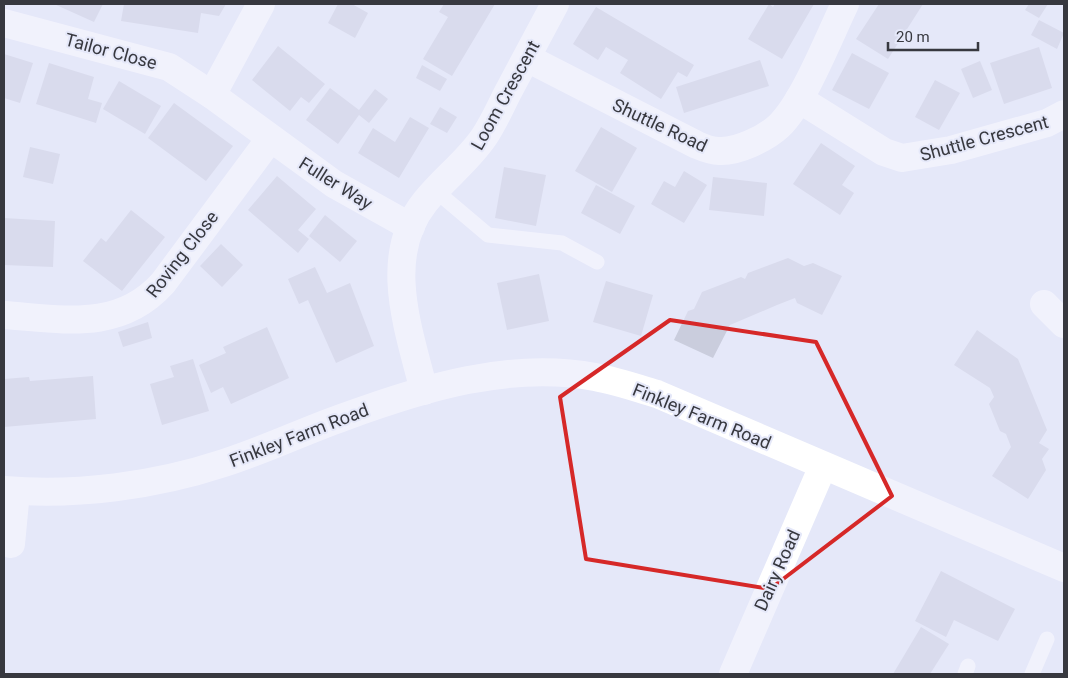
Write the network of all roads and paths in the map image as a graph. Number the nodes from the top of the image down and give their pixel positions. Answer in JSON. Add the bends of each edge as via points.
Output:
{"nodes":[{"id":1,"x":261,"y":4,"type":"edge"},
{"id":2,"x":555,"y":4,"type":"edge"},
{"id":3,"x":845,"y":4,"type":"edge"},
{"id":4,"x":4,"y":23,"type":"edge"},
{"id":5,"x":527,"y":58,"type":"junction"},
{"id":6,"x":212,"y":95,"type":"junction"},
{"id":7,"x":799,"y":99,"type":"junction"},
{"id":8,"x":1064,"y":114,"type":"edge"},
{"id":9,"x":270,"y":139,"type":"junction"},
{"id":10,"x":436,"y":191,"type":"junction"},
{"id":11,"x":411,"y":227,"type":"junction"},
{"id":12,"x":597,"y":262,"type":"dead end"},
{"id":13,"x":1044,"y":304,"type":"dead end"},
{"id":14,"x":4,"y":315,"type":"edge"},
{"id":15,"x":1064,"y":324,"type":"edge"},
{"id":16,"x":424,"y":391,"type":"junction"},
{"id":17,"x":823,"y":466,"type":"junction"},
{"id":18,"x":10,"y":490,"type":"edge"},
{"id":19,"x":11,"y":544,"type":"dead end"},
{"id":20,"x":1064,"y":568,"type":"edge"},
{"id":21,"x":1047,"y":639,"type":"dead end"},
{"id":22,"x":732,"y":674,"type":"edge"},
{"id":23,"x":1032,"y":674,"type":"edge"}],
"edges":[{"from":1,"to":6,"type":"street"},
{"from":2,"to":5,"type":"street","name":"Loom Crescent"},
{"from":3,"to":7,"type":"street","name":"Shuttle Road"},
{"from":4,"to":6,"type":"street","name":"Tailor Close","via":[[168,67]]},
{"from":5,"to":7,"type":"street","name":"Shuttle Road","via":[[674,135],[715,150],[732,150],[773,130]]},
{"from":5,"to":10,"type":"street","name":"Loom Crescent","via":[[485,136]]},
{"from":6,"to":9,"type":"street","name":"Fuller Way"},
{"from":7,"to":8,"type":"street","name":"Shuttle Crescent","via":[[884,152],[902,158],[951,150],[1040,125]]},
{"from":9,"to":11,"type":"street","name":"Fuller Way","via":[[334,184]]},
{"from":9,"to":14,"type":"street","name":"Roving Close","via":[[163,283],[137,306],[94,320]]},
{"from":10,"to":11,"type":"street","name":"Loom Crescent","via":[[425,201]]},
{"from":10,"to":12,"type":"lane","via":[[488,235],[562,243]]},
{"from":11,"to":16,"type":"street","via":[[403,248],[401,281],[403,304]]},
{"from":13,"to":15,"type":"street"},
{"from":16,"to":17,"type":"street","name":"Finkley Farm Road","via":[[516,374],[562,373],[595,377],[665,397]]},
{"from":16,"to":18,"type":"street","name":"Finkley Farm Road","via":[[343,417],[266,449],[184,475],[92,489]]},
{"from":17,"to":20,"type":"street","name":"Finkley Farm Road"},
{"from":17,"to":22,"type":"street","name":"Dairy Road"},
{"from":18,"to":19,"type":"street"},
{"from":21,"to":23,"type":"lane"}]}
